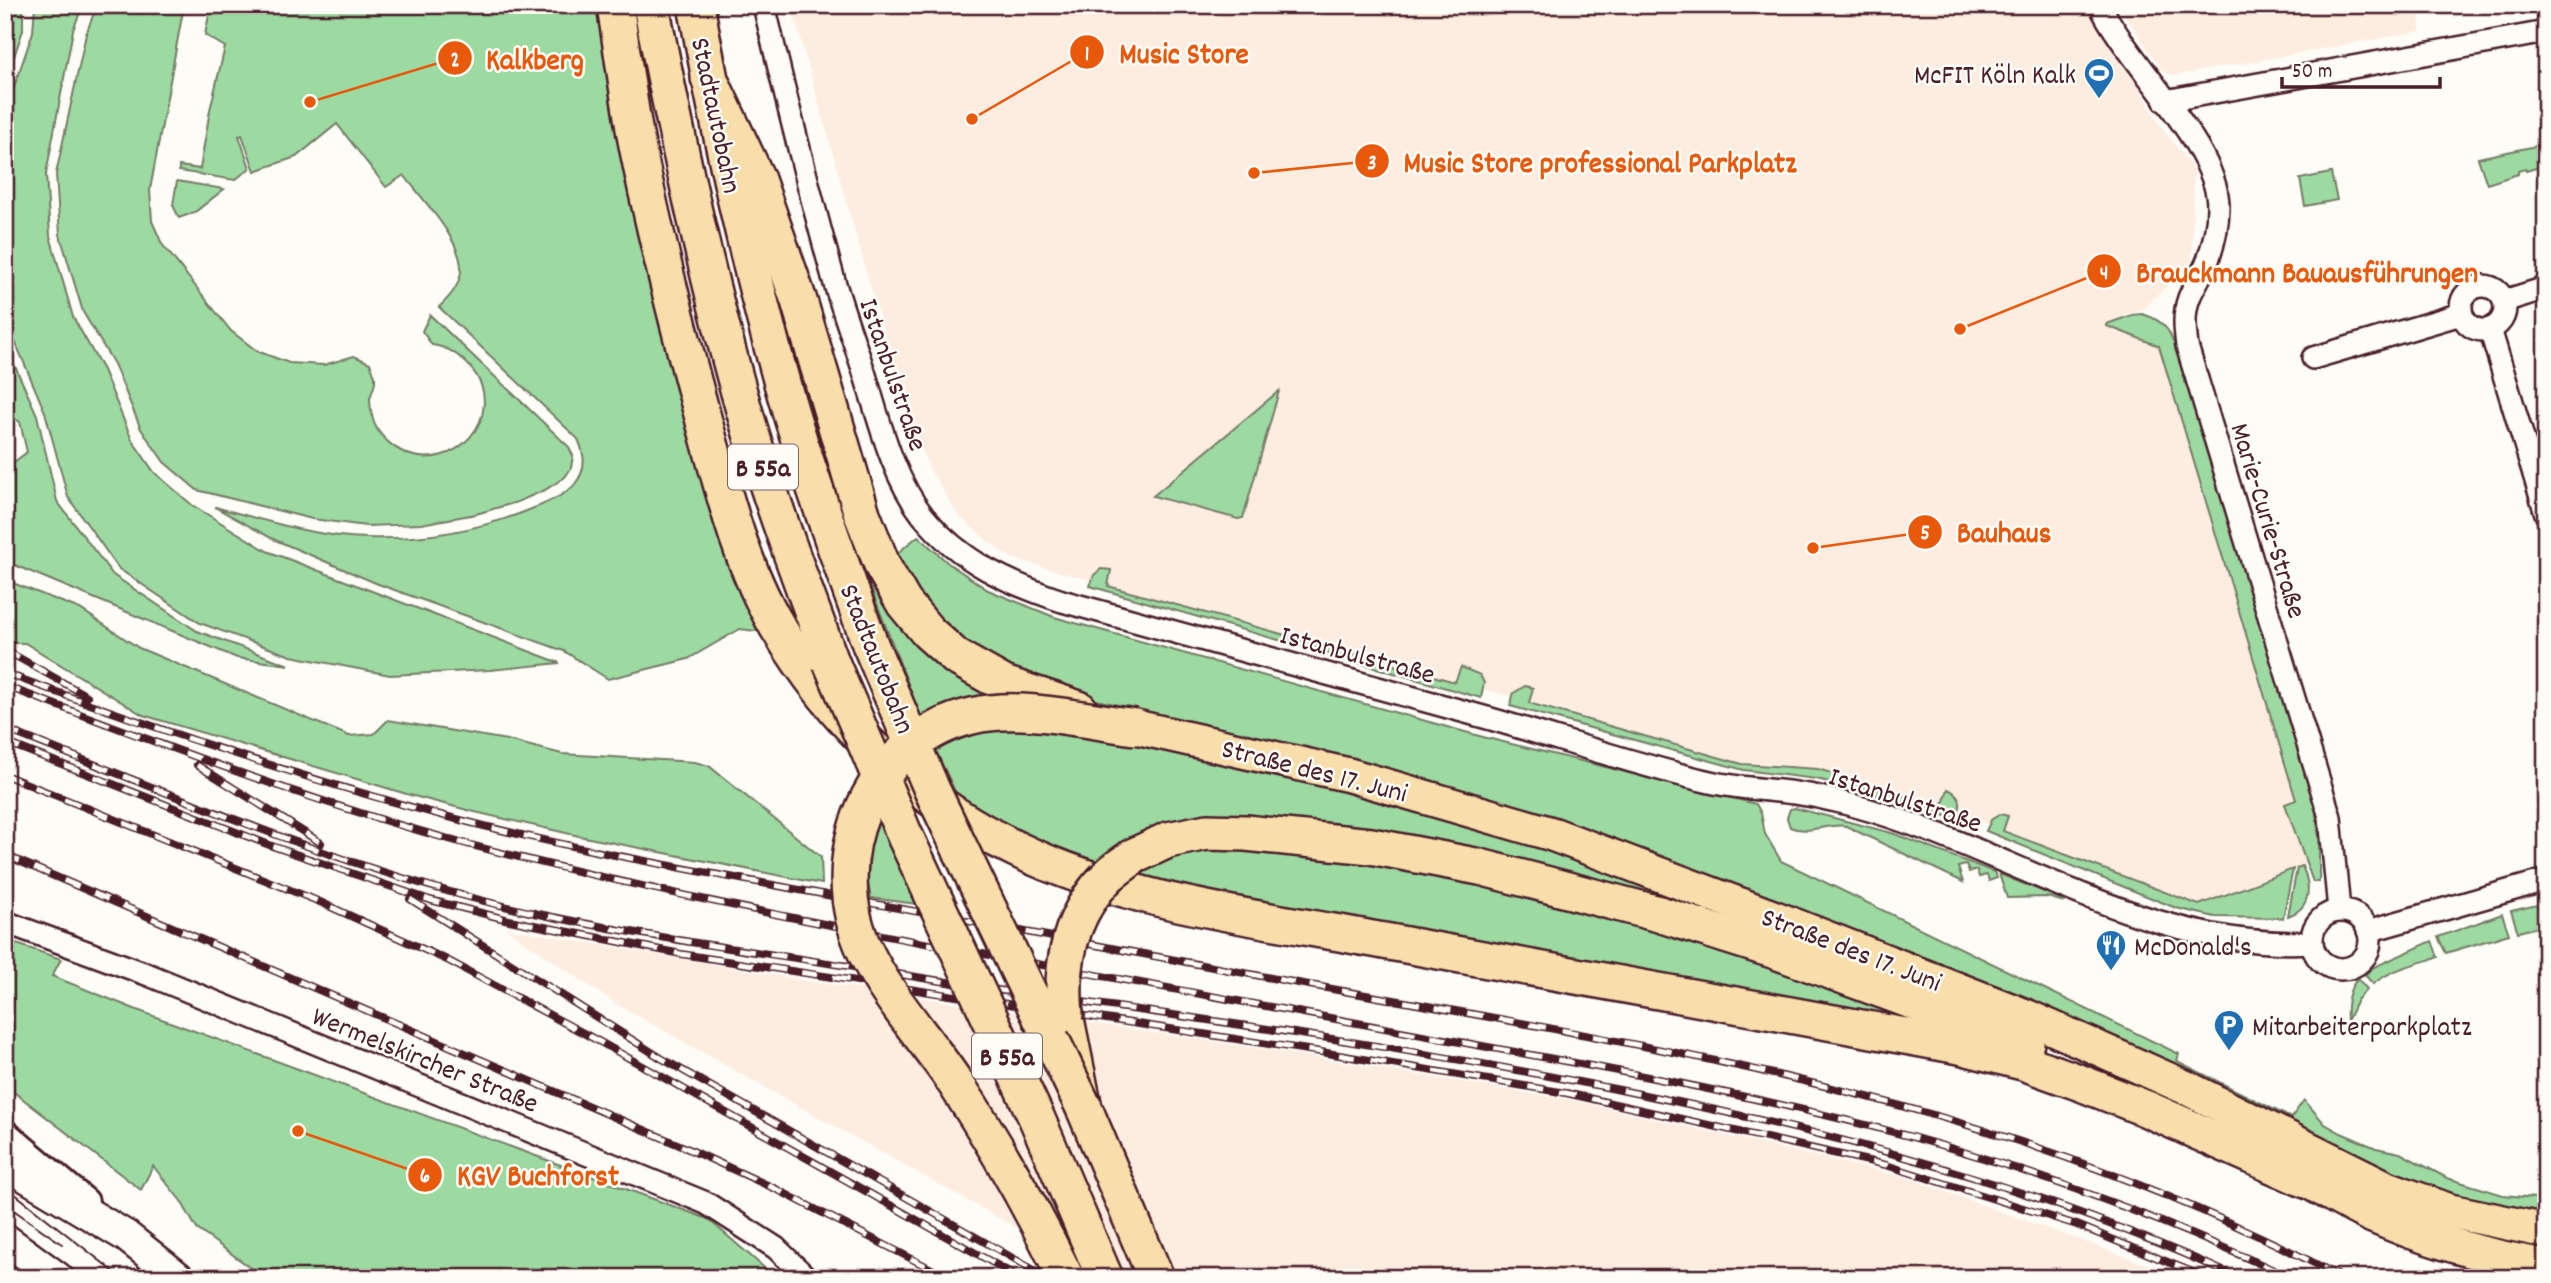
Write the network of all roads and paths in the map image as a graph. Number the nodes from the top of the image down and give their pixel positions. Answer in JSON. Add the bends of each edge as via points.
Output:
{"nodes":[{"id":1,"x":615,"y":5,"type":"edge"},
{"id":2,"x":651,"y":5,"type":"edge"},
{"id":3,"x":696,"y":5,"type":"edge"},
{"id":4,"x":764,"y":5,"type":"edge"},
{"id":5,"x":2101,"y":5,"type":"edge"},
{"id":6,"x":2546,"y":32,"type":"edge"},
{"id":7,"x":709,"y":78,"type":"junction"},
{"id":8,"x":2165,"y":101,"type":"junction"},
{"id":9,"x":2546,"y":288,"type":"edge"},
{"id":10,"x":2504,"y":301,"type":"junction"},
{"id":11,"x":2461,"y":314,"type":"junction"},
{"id":12,"x":2490,"y":329,"type":"junction"},
{"id":13,"x":2313,"y":358,"type":"dead end"},
{"id":14,"x":2546,"y":514,"type":"edge"},
{"id":15,"x":1136,"y":727,"type":"junction"},
{"id":16,"x":2546,"y":880,"type":"edge"},
{"id":17,"x":2339,"y":911,"type":"junction"},
{"id":18,"x":5,"y":922,"type":"edge"},
{"id":19,"x":2368,"y":930,"type":"junction"},
{"id":20,"x":2311,"y":942,"type":"junction"},
{"id":21,"x":1084,"y":1108,"type":"junction"},
{"id":22,"x":5,"y":1134,"type":"edge"},
{"id":23,"x":5,"y":1164,"type":"edge"},
{"id":24,"x":2306,"y":1180,"type":"junction"},
{"id":25,"x":115,"y":1229,"type":"junction"},
{"id":26,"x":2546,"y":1231,"type":"edge"},
{"id":27,"x":5,"y":1239,"type":"edge"},
{"id":28,"x":2546,"y":1266,"type":"edge"},
{"id":29,"x":58,"y":1278,"type":"edge"},
{"id":30,"x":179,"y":1278,"type":"edge"},
{"id":31,"x":807,"y":1278,"type":"edge"},
{"id":32,"x":1066,"y":1278,"type":"edge"},
{"id":33,"x":1105,"y":1278,"type":"edge"},
{"id":34,"x":1156,"y":1278,"type":"edge"}],
"edges":[{"from":1,"to":24,"type":"highway","via":[[636,138],[671,301],[749,567],[774,621],[808,674],[877,754],[928,797],[1006,844],[1055,866],[1148,895],[1960,1046],[2023,1062],[2147,1109]]},
{"from":2,"to":33,"type":"highway","name":"Stadtautobahn","number":"B 55a","bridge":true,"via":[[678,143],[734,377],[790,552],[905,836],[1037,1119]]},
{"from":3,"to":7,"type":"highway","name":"Stadtautobahn","number":"B 55a"},
{"from":4,"to":20,"type":"street","name":"Istanbulstraße","via":[[832,274],[883,434],[921,514],[972,562],[997,577],[1062,601],[1712,783],[1800,794],[1864,809],[2183,929],[2229,940]]},
{"from":5,"to":8,"type":"street","name":"Marie-Curie-Straße"},
{"from":6,"to":8,"type":"street"},
{"from":7,"to":15,"type":"highway","bridge":true,"via":[[756,177],[799,301],[862,514],[883,567],[904,603],[928,632],[978,671],[1034,695]]},
{"from":7,"to":21,"type":"highway","name":"Stadtautobahn","number":"B 55a","bridge":true,"via":[[783,385],[870,644],[932,790]]},
{"from":8,"to":17,"type":"street","name":"Marie-Curie-Straße","via":[[2200,150],[2218,190],[2208,260],[2185,311],[2187,346],[2330,817]]},
{"from":9,"to":10,"type":"street"},
{"from":10,"to":11,"type":"street","via":[[2496,289],[2473,287],[2462,298]]},
{"from":10,"to":12,"type":"street","via":[[2503,318]]},
{"from":11,"to":12,"type":"street","via":[[2478,330]]},
{"from":11,"to":13,"type":"street"},
{"from":12,"to":14,"type":"street"},
{"from":15,"to":26,"type":"main road","name":"Straße des 17. Juni","via":[[1349,775],[1552,834],[2028,1017],[2187,1088],[2385,1187],[2450,1211]]},
{"from":15,"to":32,"type":"highway","number":"B 55a","bridge":true,"via":[[1011,712],[973,716],[944,726],[894,761],[860,813],[851,844],[852,915],[865,952],[993,1143]]},
{"from":16,"to":19,"type":"street"},
{"from":17,"to":19,"type":"street","via":[[2360,918]]},
{"from":17,"to":20,"type":"street","via":[[2319,920]]},
{"from":18,"to":31,"type":"street","name":"Wermelskircher Straße","via":[[149,975],[706,1203],[776,1248]]},
{"from":19,"to":20,"type":"street","via":[[2368,950],[2355,965],[2345,968],[2326,965]]},
{"from":21,"to":24,"type":"highway","bridge":true,"via":[[1063,990],[1065,960],[1086,903],[1108,876],[1134,856],[1168,841],[1207,832],[1246,833],[1371,846],[1480,867],[1776,951],[2031,1045],[2204,1121]]},
{"from":21,"to":34,"type":"highway","name":"Stadtautobahn","number":"B 55a"},
{"from":22,"to":25,"type":"street"},
{"from":23,"to":25,"type":"main road"},
{"from":24,"to":28,"type":"main road","via":[[2371,1216],[2443,1243]]},
{"from":25,"to":30,"type":"main road"},
{"from":27,"to":29,"type":"main road"}]}
